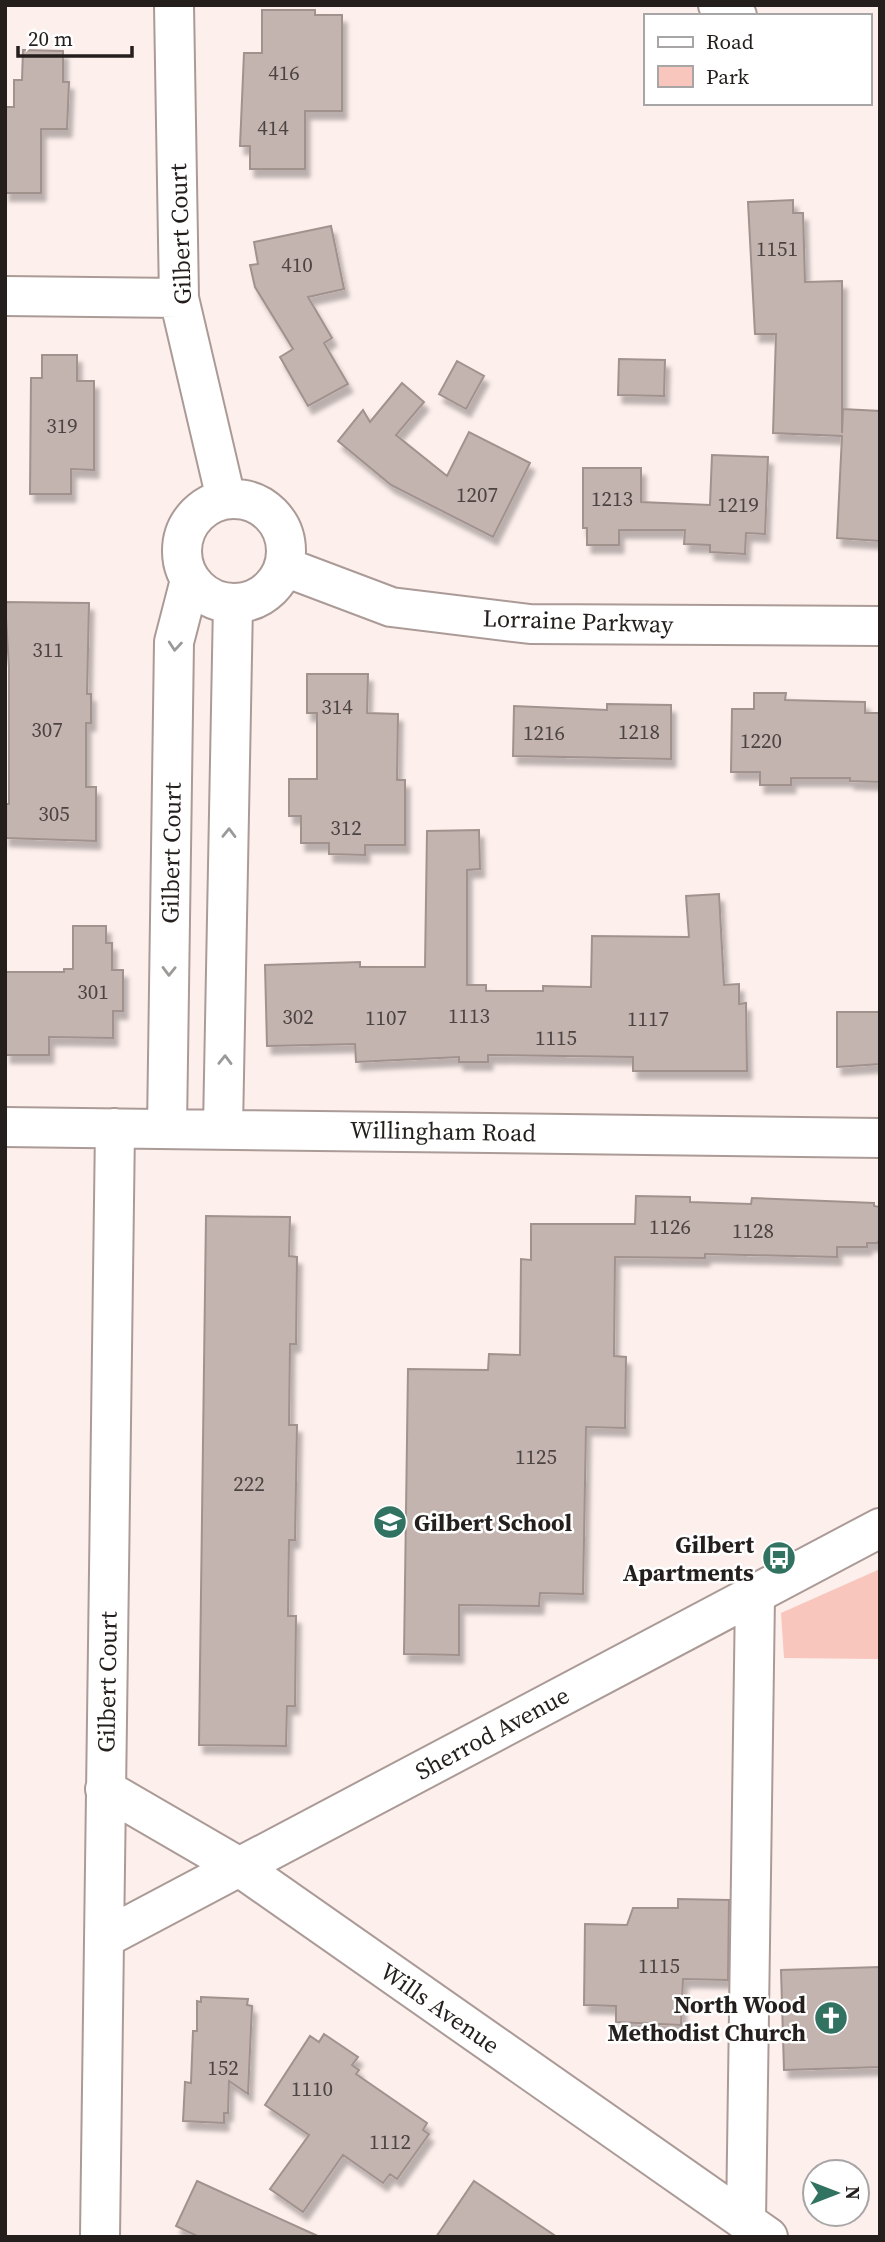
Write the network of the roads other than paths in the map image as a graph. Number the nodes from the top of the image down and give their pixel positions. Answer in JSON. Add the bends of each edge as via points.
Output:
{"nodes":[{"id":1,"x":174,"y":5,"type":"edge"},
{"id":2,"x":718,"y":5,"type":"edge"},
{"id":3,"x":734,"y":14,"type":"edge"},
{"id":4,"x":5,"y":296,"type":"edge"},
{"id":5,"x":179,"y":298,"type":"junction"},
{"id":6,"x":226,"y":499,"type":"junction"},
{"id":7,"x":285,"y":566,"type":"junction"},
{"id":8,"x":190,"y":579,"type":"junction"},
{"id":9,"x":233,"y":604,"type":"junction"},
{"id":10,"x":880,"y":626,"type":"edge"},
{"id":11,"x":228,"y":870,"type":"junction"},
{"id":12,"x":171,"y":871,"type":"junction"},
{"id":13,"x":5,"y":1127,"type":"edge"},
{"id":14,"x":115,"y":1128,"type":"junction"},
{"id":15,"x":167,"y":1128,"type":"junction"},
{"id":16,"x":223,"y":1128,"type":"junction"},
{"id":17,"x":880,"y":1138,"type":"edge"},
{"id":18,"x":880,"y":1528,"type":"edge"},
{"id":19,"x":755,"y":1596,"type":"junction"},
{"id":20,"x":105,"y":1790,"type":"junction"},
{"id":21,"x":241,"y":1868,"type":"junction"},
{"id":22,"x":105,"y":1938,"type":"junction"},
{"id":23,"x":757,"y":2229,"type":"edge"},
{"id":24,"x":100,"y":2237,"type":"edge"}],
"edges":[{"from":1,"to":5,"type":"street","name":"Gilbert Court"},
{"from":2,"to":3,"type":"street"},
{"from":4,"to":5,"type":"street"},
{"from":5,"to":6,"type":"street","name":"Gilbert Court"},
{"from":6,"to":7,"type":"street","via":[[260,505],[274,517],[287,549]]},
{"from":6,"to":8,"type":"street","via":[[210,504],[186,530],[182,555]]},
{"from":7,"to":9,"type":"street","via":[[265,594]]},
{"from":7,"to":10,"type":"street","name":"Lorraine Parkway","via":[[391,607],[530,624]]},
{"from":8,"to":9,"type":"street","via":[[216,601]]},
{"from":8,"to":12,"type":"street","name":"Gilbert Court","one_way":true,"via":[[174,642]]},
{"from":11,"to":9,"type":"street","one_way":true},
{"from":11,"to":12,"type":"street"},
{"from":16,"to":11,"type":"street","one_way":true},
{"from":12,"to":15,"type":"street","name":"Gilbert Court","one_way":true},
{"from":13,"to":14,"type":"street","name":"Willingham Road"},
{"from":14,"to":15,"type":"street","name":"Willingham Road"},
{"from":14,"to":20,"type":"street","name":"Gilbert Court"},
{"from":15,"to":16,"type":"street","name":"Willingham Road"},
{"from":16,"to":17,"type":"street","name":"Willingham Road"},
{"from":18,"to":19,"type":"street","name":"Sherrod Avenue"},
{"from":19,"to":21,"type":"street","name":"Sherrod Avenue"},
{"from":19,"to":23,"type":"street"},
{"from":20,"to":21,"type":"street","name":"Wills Avenue"},
{"from":20,"to":22,"type":"street","name":"Gilbert Court"},
{"from":21,"to":22,"type":"street","name":"Sherrod Avenue"},
{"from":21,"to":23,"type":"street","name":"Wills Avenue"},
{"from":22,"to":24,"type":"street","name":"Gilbert Court"}]}
